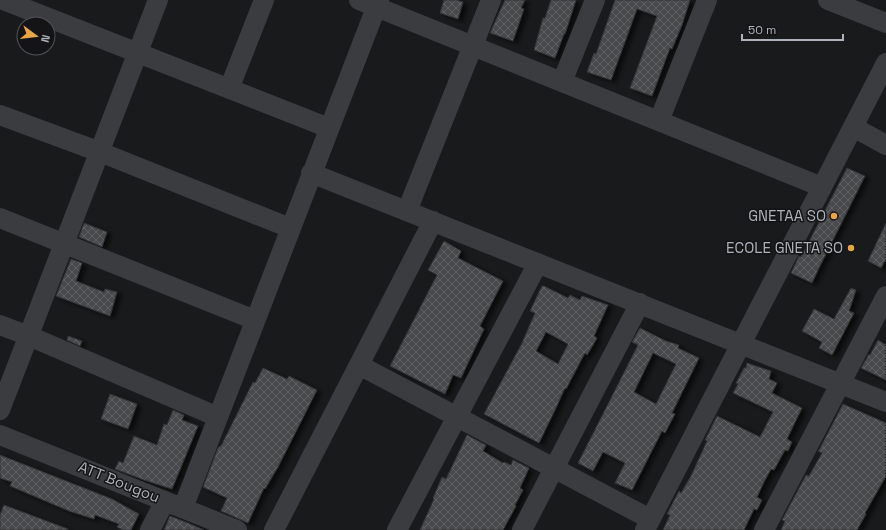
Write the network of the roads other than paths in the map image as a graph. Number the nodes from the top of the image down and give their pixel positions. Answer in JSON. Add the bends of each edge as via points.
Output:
{"nodes":[{"id":1,"x":3,"y":0,"type":"edge"},
{"id":2,"x":158,"y":0,"type":"edge"},
{"id":3,"x":264,"y":0,"type":"edge"},
{"id":4,"x":491,"y":0,"type":"edge"},
{"id":5,"x":595,"y":0,"type":"edge"},
{"id":6,"x":707,"y":0,"type":"edge"},
{"id":7,"x":828,"y":0,"type":"edge"},
{"id":8,"x":372,"y":2,"type":"edge"},
{"id":9,"x":886,"y":23,"type":"edge"},
{"id":10,"x":473,"y":46,"type":"junction"},
{"id":11,"x":138,"y":53,"type":"junction"},
{"id":12,"x":886,"y":63,"type":"edge"},
{"id":13,"x":562,"y":82,"type":"junction"},
{"id":14,"x":229,"y":89,"type":"junction"},
{"id":15,"x":0,"y":115,"type":"edge"},
{"id":16,"x":659,"y":121,"type":"junction"},
{"id":17,"x":853,"y":127,"type":"junction"},
{"id":18,"x":329,"y":128,"type":"junction"},
{"id":19,"x":886,"y":145,"type":"edge"},
{"id":20,"x":100,"y":152,"type":"junction"},
{"id":21,"x":311,"y":173,"type":"junction"},
{"id":22,"x":822,"y":187,"type":"junction"},
{"id":23,"x":407,"y":211,"type":"junction"},
{"id":24,"x":0,"y":218,"type":"edge"},
{"id":25,"x":433,"y":221,"type":"junction"},
{"id":26,"x":290,"y":228,"type":"junction"},
{"id":27,"x":64,"y":244,"type":"junction"},
{"id":28,"x":538,"y":263,"type":"junction"},
{"id":29,"x":886,"y":296,"type":"edge"},
{"id":30,"x":640,"y":303,"type":"junction"},
{"id":31,"x":255,"y":320,"type":"junction"},
{"id":32,"x":0,"y":325,"type":"edge"},
{"id":33,"x":28,"y":336,"type":"junction"},
{"id":34,"x":741,"y":344,"type":"junction"},
{"id":35,"x":359,"y":365,"type":"junction"},
{"id":36,"x":840,"y":384,"type":"junction"},
{"id":37,"x":886,"y":402,"type":"edge"},
{"id":38,"x":0,"y":410,"type":"edge"},
{"id":39,"x":218,"y":417,"type":"junction"},
{"id":40,"x":457,"y":417,"type":"junction"},
{"id":41,"x":0,"y":435,"type":"edge"},
{"id":42,"x":554,"y":468,"type":"junction"},
{"id":43,"x":165,"y":501,"type":"junction"},
{"id":44,"x":183,"y":508,"type":"junction"},
{"id":45,"x":647,"y":525,"type":"edge"},
{"id":46,"x":150,"y":530,"type":"edge"},
{"id":47,"x":237,"y":530,"type":"edge"},
{"id":48,"x":274,"y":530,"type":"edge"},
{"id":49,"x":397,"y":530,"type":"edge"},
{"id":50,"x":522,"y":530,"type":"edge"},
{"id":51,"x":764,"y":530,"type":"edge"}],
"edges":[{"from":1,"to":11,"type":"street"},
{"from":2,"to":11,"type":"street"},
{"from":3,"to":14,"type":"street"},
{"from":4,"to":10,"type":"street"},
{"from":5,"to":13,"type":"street"},
{"from":6,"to":16,"type":"street"},
{"from":7,"to":9,"type":"street"},
{"from":8,"to":10,"type":"street"},
{"from":8,"to":18,"type":"street"},
{"from":10,"to":13,"type":"street"},
{"from":10,"to":23,"type":"street"},
{"from":11,"to":14,"type":"street"},
{"from":11,"to":20,"type":"street"},
{"from":12,"to":17,"type":"street"},
{"from":13,"to":16,"type":"street"},
{"from":14,"to":18,"type":"street"},
{"from":15,"to":20,"type":"street"},
{"from":16,"to":22,"type":"street"},
{"from":17,"to":19,"type":"street"},
{"from":17,"to":22,"type":"street"},
{"from":18,"to":21,"type":"street"},
{"from":20,"to":26,"type":"street"},
{"from":20,"to":27,"type":"street"},
{"from":21,"to":23,"type":"street"},
{"from":21,"to":26,"type":"street"},
{"from":22,"to":34,"type":"street"},
{"from":23,"to":25,"type":"street"},
{"from":24,"to":27,"type":"street"},
{"from":25,"to":28,"type":"street"},
{"from":25,"to":35,"type":"street"},
{"from":26,"to":31,"type":"street"},
{"from":27,"to":31,"type":"street"},
{"from":27,"to":33,"type":"street"},
{"from":28,"to":30,"type":"street"},
{"from":28,"to":40,"type":"street"},
{"from":29,"to":36,"type":"street"},
{"from":30,"to":34,"type":"street"},
{"from":30,"to":42,"type":"street"},
{"from":31,"to":39,"type":"street"},
{"from":32,"to":33,"type":"street"},
{"from":33,"to":38,"type":"street"},
{"from":33,"to":39,"type":"street"},
{"from":34,"to":36,"type":"street"},
{"from":34,"to":45,"type":"street"},
{"from":35,"to":40,"type":"street"},
{"from":35,"to":48,"type":"street"},
{"from":36,"to":37,"type":"street"},
{"from":36,"to":51,"type":"street"},
{"from":39,"to":44,"type":"street"},
{"from":40,"to":42,"type":"street"},
{"from":40,"to":49,"type":"street"},
{"from":41,"to":43,"type":"street","name":"ATT Bougou"},
{"from":42,"to":45,"type":"street"},
{"from":42,"to":50,"type":"street"},
{"from":43,"to":44,"type":"street","name":"ATT Bougou"},
{"from":43,"to":46,"type":"street"},
{"from":44,"to":47,"type":"street","name":"ATT Bougou"}]}
